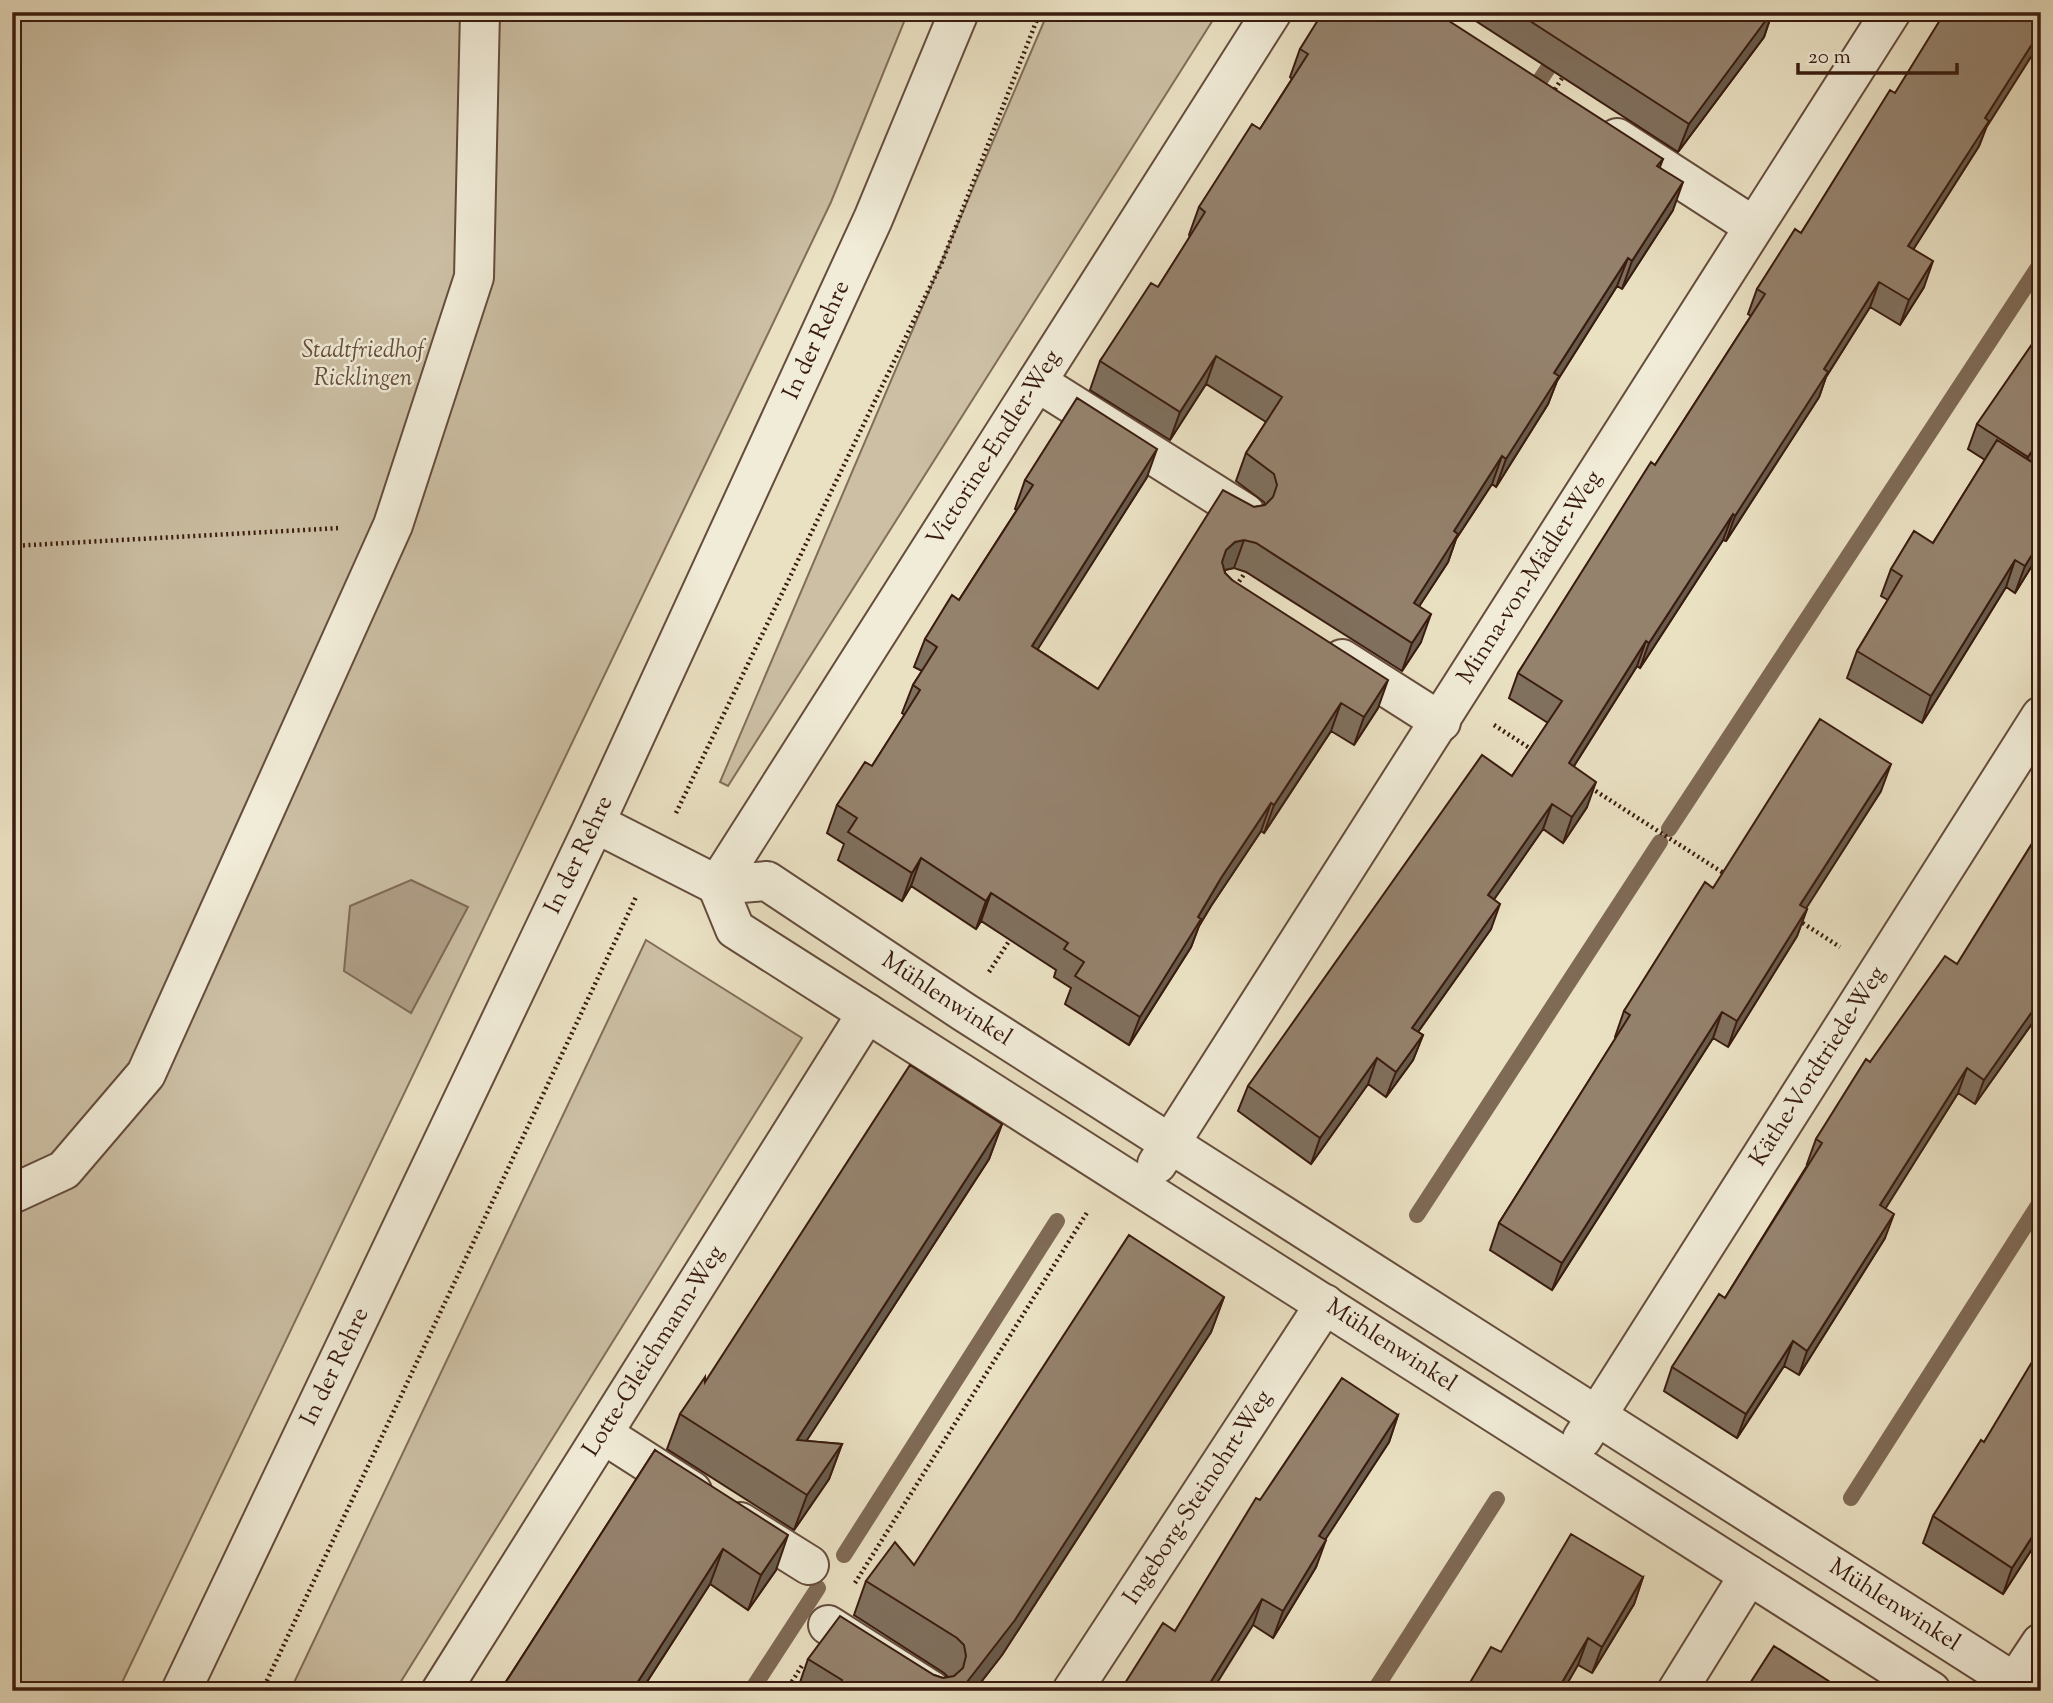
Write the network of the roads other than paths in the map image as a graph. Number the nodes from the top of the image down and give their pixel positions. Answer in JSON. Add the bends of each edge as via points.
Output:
{"nodes":[{"id":1,"x":480,"y":12,"type":"edge"},
{"id":2,"x":960,"y":12,"type":"edge"},
{"id":3,"x":1272,"y":12,"type":"edge"},
{"id":4,"x":1891,"y":12,"type":"edge"},
{"id":5,"x":1585,"y":117,"type":"edge"},
{"id":6,"x":1753,"y":226,"type":"junction"},
{"id":7,"x":1037,"y":382,"type":"junction"},
{"id":8,"x":1245,"y":513,"type":"edge"},
{"id":9,"x":1315,"y":641,"type":"edge"},
{"id":10,"x":1448,"y":711,"type":"junction"},
{"id":11,"x":2041,"y":716,"type":"edge"},
{"id":12,"x":594,"y":823,"type":"junction"},
{"id":13,"x":717,"y":885,"type":"junction"},
{"id":14,"x":867,"y":1013,"type":"junction"},
{"id":15,"x":1170,"y":1144,"type":"junction"},
{"id":16,"x":1129,"y":1178,"type":"junction"},
{"id":17,"x":12,"y":1194,"type":"edge"},
{"id":18,"x":1325,"y":1304,"type":"junction"},
{"id":19,"x":1596,"y":1416,"type":"junction"},
{"id":20,"x":603,"y":1434,"type":"junction"},
{"id":21,"x":1569,"y":1460,"type":"junction"},
{"id":22,"x":809,"y":1565,"type":"dead end"},
{"id":23,"x":1749,"y":1575,"type":"junction"},
{"id":24,"x":828,"y":1625,"type":"road end"},
{"id":25,"x":2041,"y":1643,"type":"edge"},
{"id":26,"x":2017,"y":1688,"type":"edge"},
{"id":27,"x":181,"y":1691,"type":"edge"},
{"id":28,"x":441,"y":1691,"type":"edge"},
{"id":29,"x":932,"y":1691,"type":"edge"},
{"id":30,"x":1072,"y":1691,"type":"edge"},
{"id":31,"x":1677,"y":1691,"type":"edge"},
{"id":32,"x":1931,"y":1691,"type":"edge"}],
"edges":[{"from":1,"to":17,"type":"street","via":[[474,277],[393,525],[146,1074],[64,1170]]},
{"from":2,"to":12,"type":"street","name":"In der Rehre","via":[[873,219]]},
{"from":3,"to":7,"type":"street","name":"Victorine-Endler-Weg"},
{"from":4,"to":6,"type":"street","name":"Minna-von-Mädler-Weg"},
{"from":5,"to":6,"type":"street"},
{"from":6,"to":10,"type":"street","name":"Minna-von-Mädler-Weg"},
{"from":7,"to":8,"type":"street"},
{"from":7,"to":13,"type":"street","name":"Victorine-Endler-Weg"},
{"from":9,"to":10,"type":"street"},
{"from":10,"to":15,"type":"street","name":"Minna-von-Mädler-Weg"},
{"from":11,"to":19,"type":"street","name":"Käthe-Vordtriede-Weg"},
{"from":12,"to":13,"type":"street"},
{"from":12,"to":27,"type":"street","name":"In der Rehre"},
{"from":13,"to":14,"type":"street","name":"Mühlenwinkel","via":[[735,929]]},
{"from":13,"to":15,"type":"street","name":"Mühlenwinkel","via":[[767,881]]},
{"from":14,"to":16,"type":"street","name":"Mühlenwinkel"},
{"from":14,"to":20,"type":"street","name":"Lotte-Gleichmann-Weg"},
{"from":15,"to":16,"type":"street"},
{"from":15,"to":19,"type":"street","name":"Mühlenwinkel"},
{"from":16,"to":18,"type":"street","name":"Mühlenwinkel"},
{"from":18,"to":21,"type":"street","name":"Mühlenwinkel"},
{"from":18,"to":30,"type":"street","name":"Ingeborg-Steinohrt-Weg"},
{"from":19,"to":21,"type":"street"},
{"from":19,"to":26,"type":"street","name":"Mühlenwinkel"},
{"from":20,"to":22,"type":"street"},
{"from":20,"to":28,"type":"street","name":"Lotte-Gleichmann-Weg"},
{"from":21,"to":23,"type":"street","name":"Mühlenwinkel"},
{"from":23,"to":31,"type":"street"},
{"from":23,"to":32,"type":"street","name":"Mühlenwinkel"},
{"from":24,"to":29,"type":"street"},
{"from":25,"to":26,"type":"street"}]}
